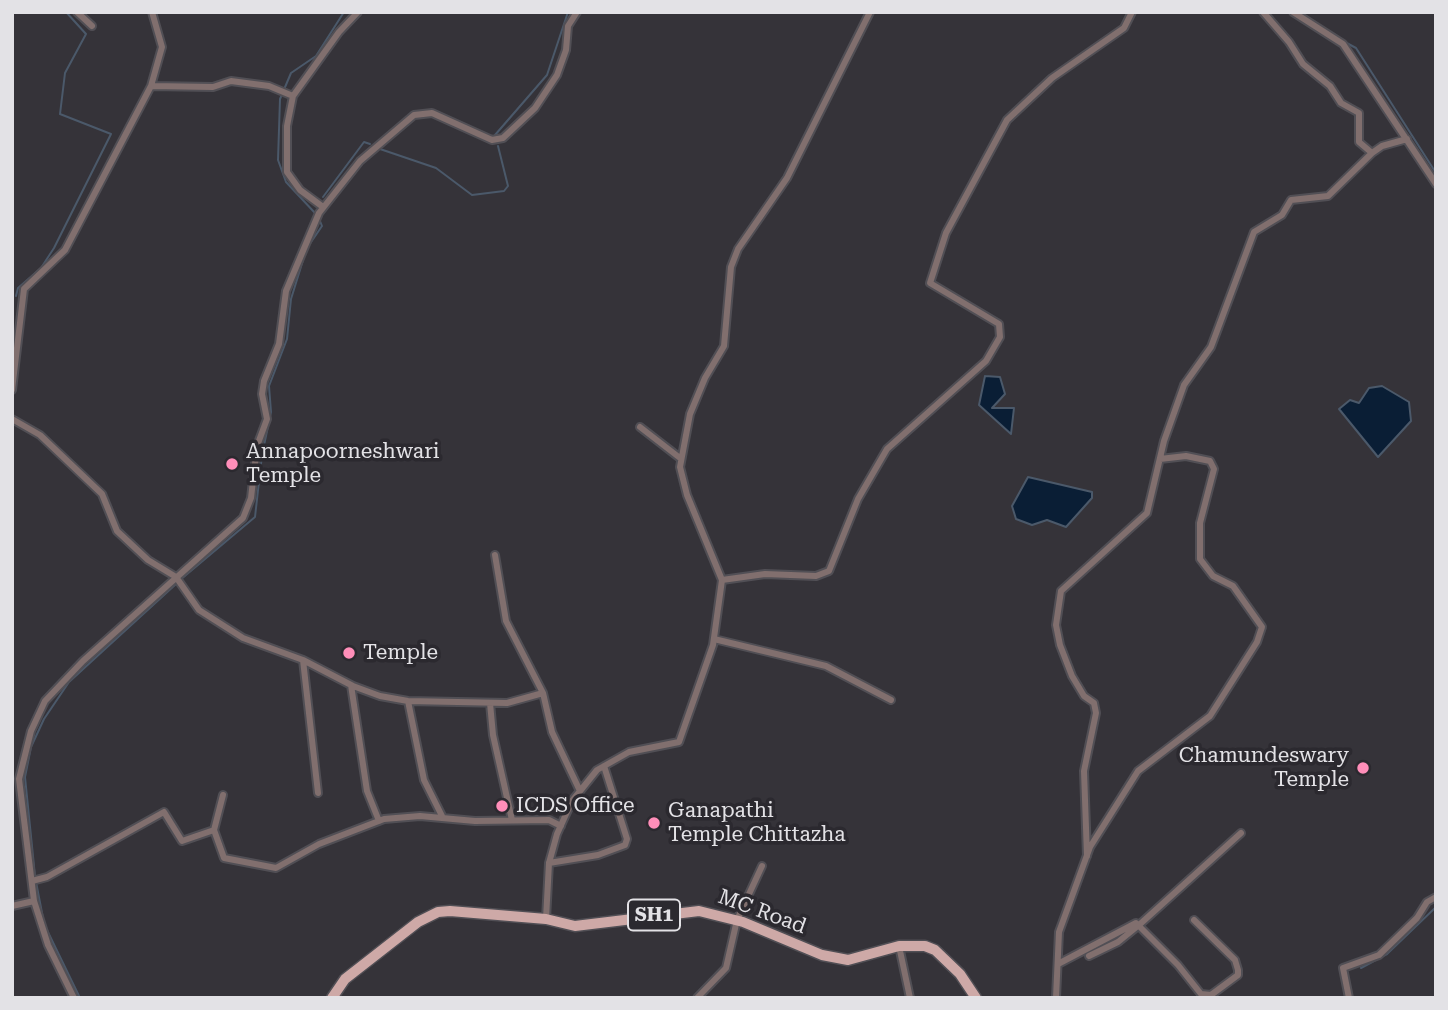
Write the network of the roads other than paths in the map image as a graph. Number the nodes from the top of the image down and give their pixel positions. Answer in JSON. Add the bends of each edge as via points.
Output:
{"nodes":[{"id":1,"x":77,"y":12,"type":"edge"},
{"id":2,"x":152,"y":12,"type":"edge"},
{"id":3,"x":358,"y":12,"type":"edge"},
{"id":4,"x":577,"y":12,"type":"edge"},
{"id":5,"x":870,"y":12,"type":"edge"},
{"id":6,"x":1132,"y":12,"type":"edge"},
{"id":7,"x":1263,"y":12,"type":"edge"},
{"id":8,"x":1293,"y":12,"type":"edge"},
{"id":9,"x":92,"y":26,"type":"dead end"},
{"id":10,"x":151,"y":86,"type":"junction"},
{"id":11,"x":291,"y":94,"type":"junction"},
{"id":12,"x":1407,"y":139,"type":"junction"},
{"id":13,"x":1372,"y":153,"type":"junction"},
{"id":14,"x":1436,"y":184,"type":"edge"},
{"id":15,"x":321,"y":210,"type":"junction"},
{"id":16,"x":12,"y":390,"type":"edge"},
{"id":17,"x":12,"y":419,"type":"edge"},
{"id":18,"x":640,"y":427,"type":"dead end"},
{"id":19,"x":680,"y":458,"type":"junction"},
{"id":20,"x":1160,"y":459,"type":"junction"},
{"id":21,"x":495,"y":555,"type":"dead end"},
{"id":22,"x":722,"y":580,"type":"junction"},
{"id":23,"x":178,"y":581,"type":"junction"},
{"id":24,"x":714,"y":639,"type":"junction"},
{"id":25,"x":303,"y":660,"type":"junction"},
{"id":26,"x":351,"y":685,"type":"junction"},
{"id":27,"x":543,"y":693,"type":"junction"},
{"id":28,"x":891,"y":700,"type":"dead end"},
{"id":29,"x":408,"y":701,"type":"junction"},
{"id":30,"x":490,"y":703,"type":"junction"},
{"id":31,"x":604,"y":766,"type":"junction"},
{"id":32,"x":580,"y":791,"type":"junction"},
{"id":33,"x":318,"y":793,"type":"dead end"},
{"id":34,"x":223,"y":795,"type":"dead end"},
{"id":35,"x":443,"y":818,"type":"junction"},
{"id":36,"x":512,"y":820,"type":"junction"},
{"id":37,"x":379,"y":821,"type":"junction"},
{"id":38,"x":561,"y":825,"type":"junction"},
{"id":39,"x":214,"y":830,"type":"junction"},
{"id":40,"x":1241,"y":833,"type":"dead end"},
{"id":41,"x":1087,"y":856,"type":"junction"},
{"id":42,"x":549,"y":863,"type":"junction"},
{"id":43,"x":762,"y":866,"type":"dead end"},
{"id":44,"x":32,"y":881,"type":"junction"},
{"id":45,"x":1436,"y":897,"type":"edge"},
{"id":46,"x":34,"y":901,"type":"junction"},
{"id":47,"x":12,"y":906,"type":"edge"},
{"id":48,"x":546,"y":919,"type":"junction"},
{"id":49,"x":737,"y":920,"type":"junction"},
{"id":50,"x":1194,"y":920,"type":"dead end"},
{"id":51,"x":1139,"y":925,"type":"junction"},
{"id":52,"x":899,"y":946,"type":"junction"},
{"id":53,"x":1089,"y":956,"type":"dead end"},
{"id":54,"x":1058,"y":964,"type":"junction"},
{"id":55,"x":74,"y":998,"type":"edge"},
{"id":56,"x":332,"y":998,"type":"edge"},
{"id":57,"x":697,"y":998,"type":"edge"},
{"id":58,"x":910,"y":998,"type":"edge"},
{"id":59,"x":976,"y":998,"type":"edge"},
{"id":60,"x":1056,"y":998,"type":"edge"},
{"id":61,"x":1349,"y":998,"type":"edge"}],
"edges":[{"from":1,"to":9,"type":"street"},
{"from":2,"to":10,"type":"street","via":[[162,47]]},
{"from":3,"to":11,"type":"street"},
{"from":4,"to":15,"type":"street","via":[[568,26],[557,75],[535,108],[503,138],[492,140],[432,113],[414,115],[359,161]]},
{"from":5,"to":19,"type":"street","via":[[787,178],[734,258],[724,346],[695,399]]},
{"from":6,"to":22,"type":"street","via":[[1124,28],[1052,78],[1007,120],[946,233],[930,283],[999,324],[1000,337],[986,361],[887,449],[858,499],[828,571],[816,576],[765,574]]},
{"from":7,"to":13,"type":"street","via":[[1303,64],[1330,86],[1341,103],[1359,113],[1359,142]]},
{"from":8,"to":12,"type":"street","via":[[1343,44]]},
{"from":10,"to":11,"type":"street","via":[[213,87],[231,81]]},
{"from":10,"to":16,"type":"street","via":[[65,250],[24,289]]},
{"from":11,"to":15,"type":"street","via":[[287,172]]},
{"from":12,"to":13,"type":"street"},
{"from":12,"to":14,"type":"street"},
{"from":13,"to":20,"type":"street","via":[[1328,197],[1291,200],[1282,215],[1254,232],[1211,347],[1184,385]]},
{"from":15,"to":23,"type":"street","via":[[291,273],[279,344],[264,381],[267,419],[257,446],[251,498],[243,518]]},
{"from":17,"to":23,"type":"street","via":[[40,435],[102,494],[117,531]]},
{"from":18,"to":19,"type":"street"},
{"from":19,"to":22,"type":"street","via":[[687,495]]},
{"from":20,"to":41,"type":"street","via":[[1147,513],[1070,580],[1057,606],[1060,645],[1072,676],[1096,713],[1084,771]]},
{"from":20,"to":41,"type":"street","via":[[1186,456],[1210,461],[1214,469],[1200,523],[1200,559],[1213,576],[1233,586],[1262,626],[1257,642],[1210,716],[1138,771]]},
{"from":21,"to":27,"type":"street","via":[[506,621]]},
{"from":22,"to":24,"type":"street"},
{"from":23,"to":25,"type":"street","via":[[191,603],[243,638]]},
{"from":23,"to":44,"type":"street","via":[[59,683],[36,721],[19,779]]},
{"from":24,"to":28,"type":"street","via":[[826,666]]},
{"from":24,"to":31,"type":"street","via":[[679,742],[629,752]]},
{"from":25,"to":26,"type":"street"},
{"from":25,"to":33,"type":"street"},
{"from":26,"to":29,"type":"street"},
{"from":26,"to":37,"type":"street","via":[[366,791]]},
{"from":27,"to":30,"type":"street","via":[[507,704]]},
{"from":27,"to":32,"type":"street","via":[[552,732]]},
{"from":29,"to":30,"type":"street"},
{"from":29,"to":35,"type":"street","via":[[424,780]]},
{"from":30,"to":36,"type":"street"},
{"from":31,"to":32,"type":"street"},
{"from":31,"to":42,"type":"street","via":[[625,845],[598,855]]},
{"from":32,"to":38,"type":"street"},
{"from":34,"to":39,"type":"street"},
{"from":35,"to":36,"type":"street"},
{"from":35,"to":37,"type":"street"},
{"from":36,"to":38,"type":"street"},
{"from":37,"to":39,"type":"street","via":[[308,849],[276,868],[224,858]]},
{"from":38,"to":42,"type":"street"},
{"from":39,"to":44,"type":"street","via":[[182,841],[164,812]]},
{"from":40,"to":51,"type":"street"},
{"from":41,"to":54,"type":"street","via":[[1059,932]]},
{"from":42,"to":48,"type":"street"},
{"from":43,"to":49,"type":"street"},
{"from":44,"to":46,"type":"street"},
{"from":45,"to":61,"type":"street","via":[[1379,955],[1343,968]]},
{"from":46,"to":47,"type":"street"},
{"from":46,"to":55,"type":"street","via":[[48,945]]},
{"from":48,"to":49,"type":"main road","name":"MC Road","number":"SH1","via":[[575,926],[699,911]]},
{"from":48,"to":56,"type":"main road","name":"MC Road","number":"SH1","via":[[450,911],[427,916],[345,979]]},
{"from":49,"to":52,"type":"main road","name":"MC Road","number":"SH1","via":[[837,958],[859,958]]},
{"from":49,"to":57,"type":"street","via":[[726,968]]},
{"from":50,"to":51,"type":"street","via":[[1235,960],[1238,970],[1238,975],[1211,995],[1201,994]]},
{"from":51,"to":53,"type":"street"},
{"from":51,"to":54,"type":"street","via":[[1132,923]]},
{"from":52,"to":58,"type":"street"},
{"from":52,"to":59,"type":"main road","name":"MC Road","number":"SH1","via":[[936,950]]},
{"from":54,"to":60,"type":"street"}]}
